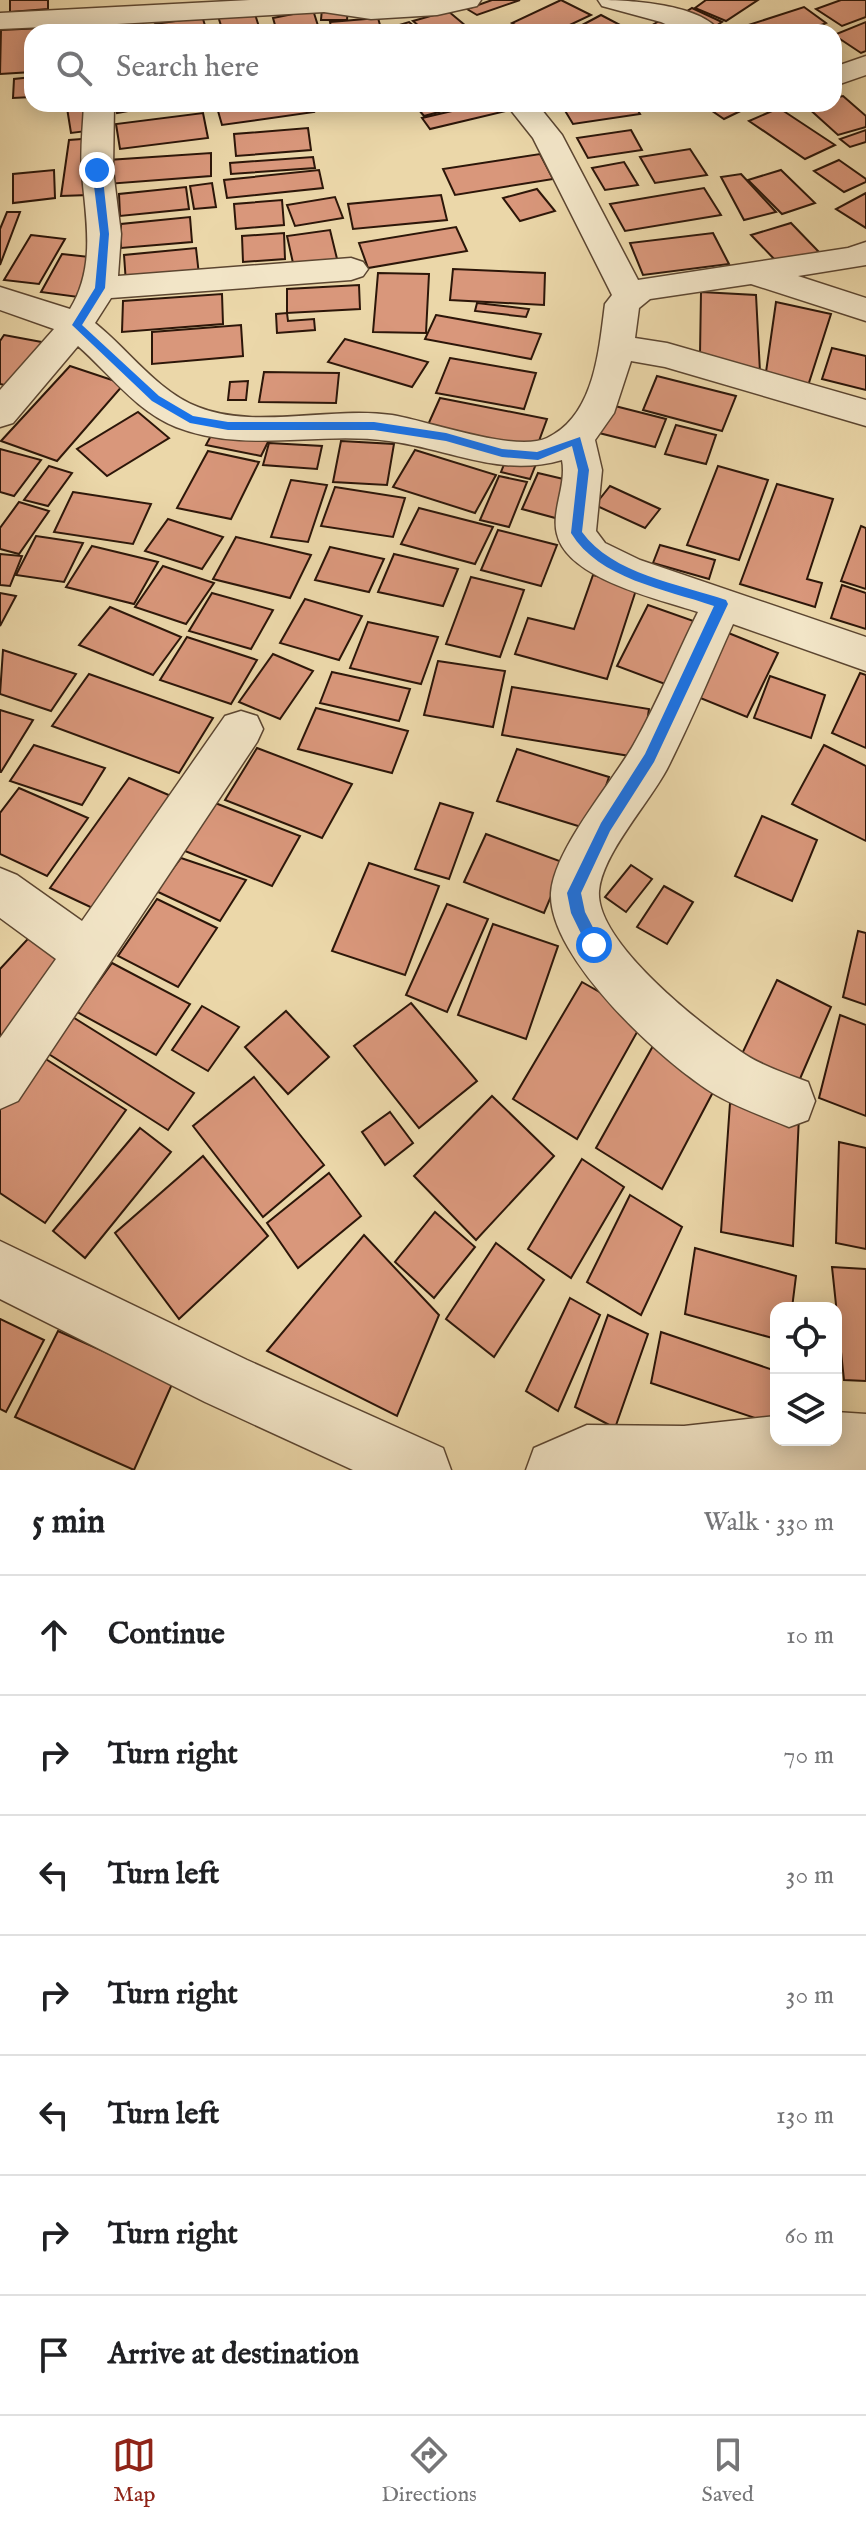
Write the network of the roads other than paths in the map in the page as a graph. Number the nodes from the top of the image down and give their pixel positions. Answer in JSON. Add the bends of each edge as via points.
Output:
{"nodes":[{"id":1,"x":4,"y":0,"type":"edge"},
{"id":2,"x":467,"y":0,"type":"edge"},
{"id":3,"x":612,"y":0,"type":"edge"},
{"id":4,"x":0,"y":13,"type":"edge"},
{"id":5,"x":0,"y":21,"type":"edge"},
{"id":6,"x":93,"y":24,"type":"edge"},
{"id":7,"x":108,"y":24,"type":"edge"},
{"id":8,"x":688,"y":24,"type":"edge"},
{"id":9,"x":866,"y":65,"type":"edge"},
{"id":10,"x":842,"y":74,"type":"edge"},
{"id":11,"x":99,"y":112,"type":"edge"},
{"id":12,"x":528,"y":112,"type":"edge"},
{"id":13,"x":866,"y":252,"type":"edge"},
{"id":14,"x":351,"y":269,"type":"dead end"},
{"id":15,"x":753,"y":274,"type":"junction"},
{"id":16,"x":100,"y":288,"type":"junction"},
{"id":17,"x":629,"y":296,"type":"junction"},
{"id":18,"x":0,"y":298,"type":"edge"},
{"id":19,"x":866,"y":310,"type":"edge"},
{"id":20,"x":77,"y":325,"type":"junction"},
{"id":21,"x":616,"y":347,"type":"junction"},
{"id":22,"x":866,"y":413,"type":"edge"},
{"id":23,"x":0,"y":414,"type":"edge"},
{"id":24,"x":577,"y":440,"type":"junction"},
{"id":25,"x":722,"y":604,"type":"junction"},
{"id":26,"x":866,"y":654,"type":"edge"},
{"id":27,"x":241,"y":729,"type":"dead end"},
{"id":28,"x":0,"y":890,"type":"edge"},
{"id":29,"x":86,"y":952,"type":"junction"},
{"id":30,"x":0,"y":1083,"type":"edge"},
{"id":31,"x":789,"y":1101,"type":"dead end"},
{"id":32,"x":0,"y":1269,"type":"edge"},
{"id":33,"x":866,"y":1444,"type":"edge"},
{"id":34,"x":421,"y":1470,"type":"edge"},
{"id":35,"x":556,"y":1470,"type":"edge"}],
"edges":[{"from":1,"to":4,"type":"street","via":[[7,8]]},
{"from":2,"to":7,"type":"street","via":[[371,11],[324,4]]},
{"from":3,"to":8,"type":"street"},
{"from":5,"to":6,"type":"street","via":[[65,16]]},
{"from":9,"to":10,"type":"street"},
{"from":11,"to":16,"type":"street","via":[[97,170],[105,234]]},
{"from":12,"to":17,"type":"street","via":[[547,135]]},
{"from":13,"to":15,"type":"street"},
{"from":14,"to":16,"type":"street"},
{"from":15,"to":17,"type":"street"},
{"from":15,"to":19,"type":"street"},
{"from":16,"to":20,"type":"street"},
{"from":17,"to":21,"type":"street","via":[[622,304]]},
{"from":18,"to":20,"type":"street"},
{"from":20,"to":23,"type":"street"},
{"from":20,"to":24,"type":"street","via":[[155,399],[190,419],[228,426],[374,426],[538,456]]},
{"from":21,"to":22,"type":"street","via":[[667,355]]},
{"from":21,"to":24,"type":"street","via":[[611,378]]},
{"from":24,"to":25,"type":"street","via":[[583,470],[576,533],[591,554]]},
{"from":25,"to":26,"type":"street"},
{"from":25,"to":31,"type":"street","via":[[650,758],[605,827],[574,893],[594,945],[626,987],[730,1074]]},
{"from":27,"to":29,"type":"street"},
{"from":28,"to":29,"type":"street"},
{"from":29,"to":30,"type":"street"},
{"from":32,"to":34,"type":"street"},
{"from":33,"to":35,"type":"street","via":[[827,1441],[684,1456],[587,1455]]}]}
